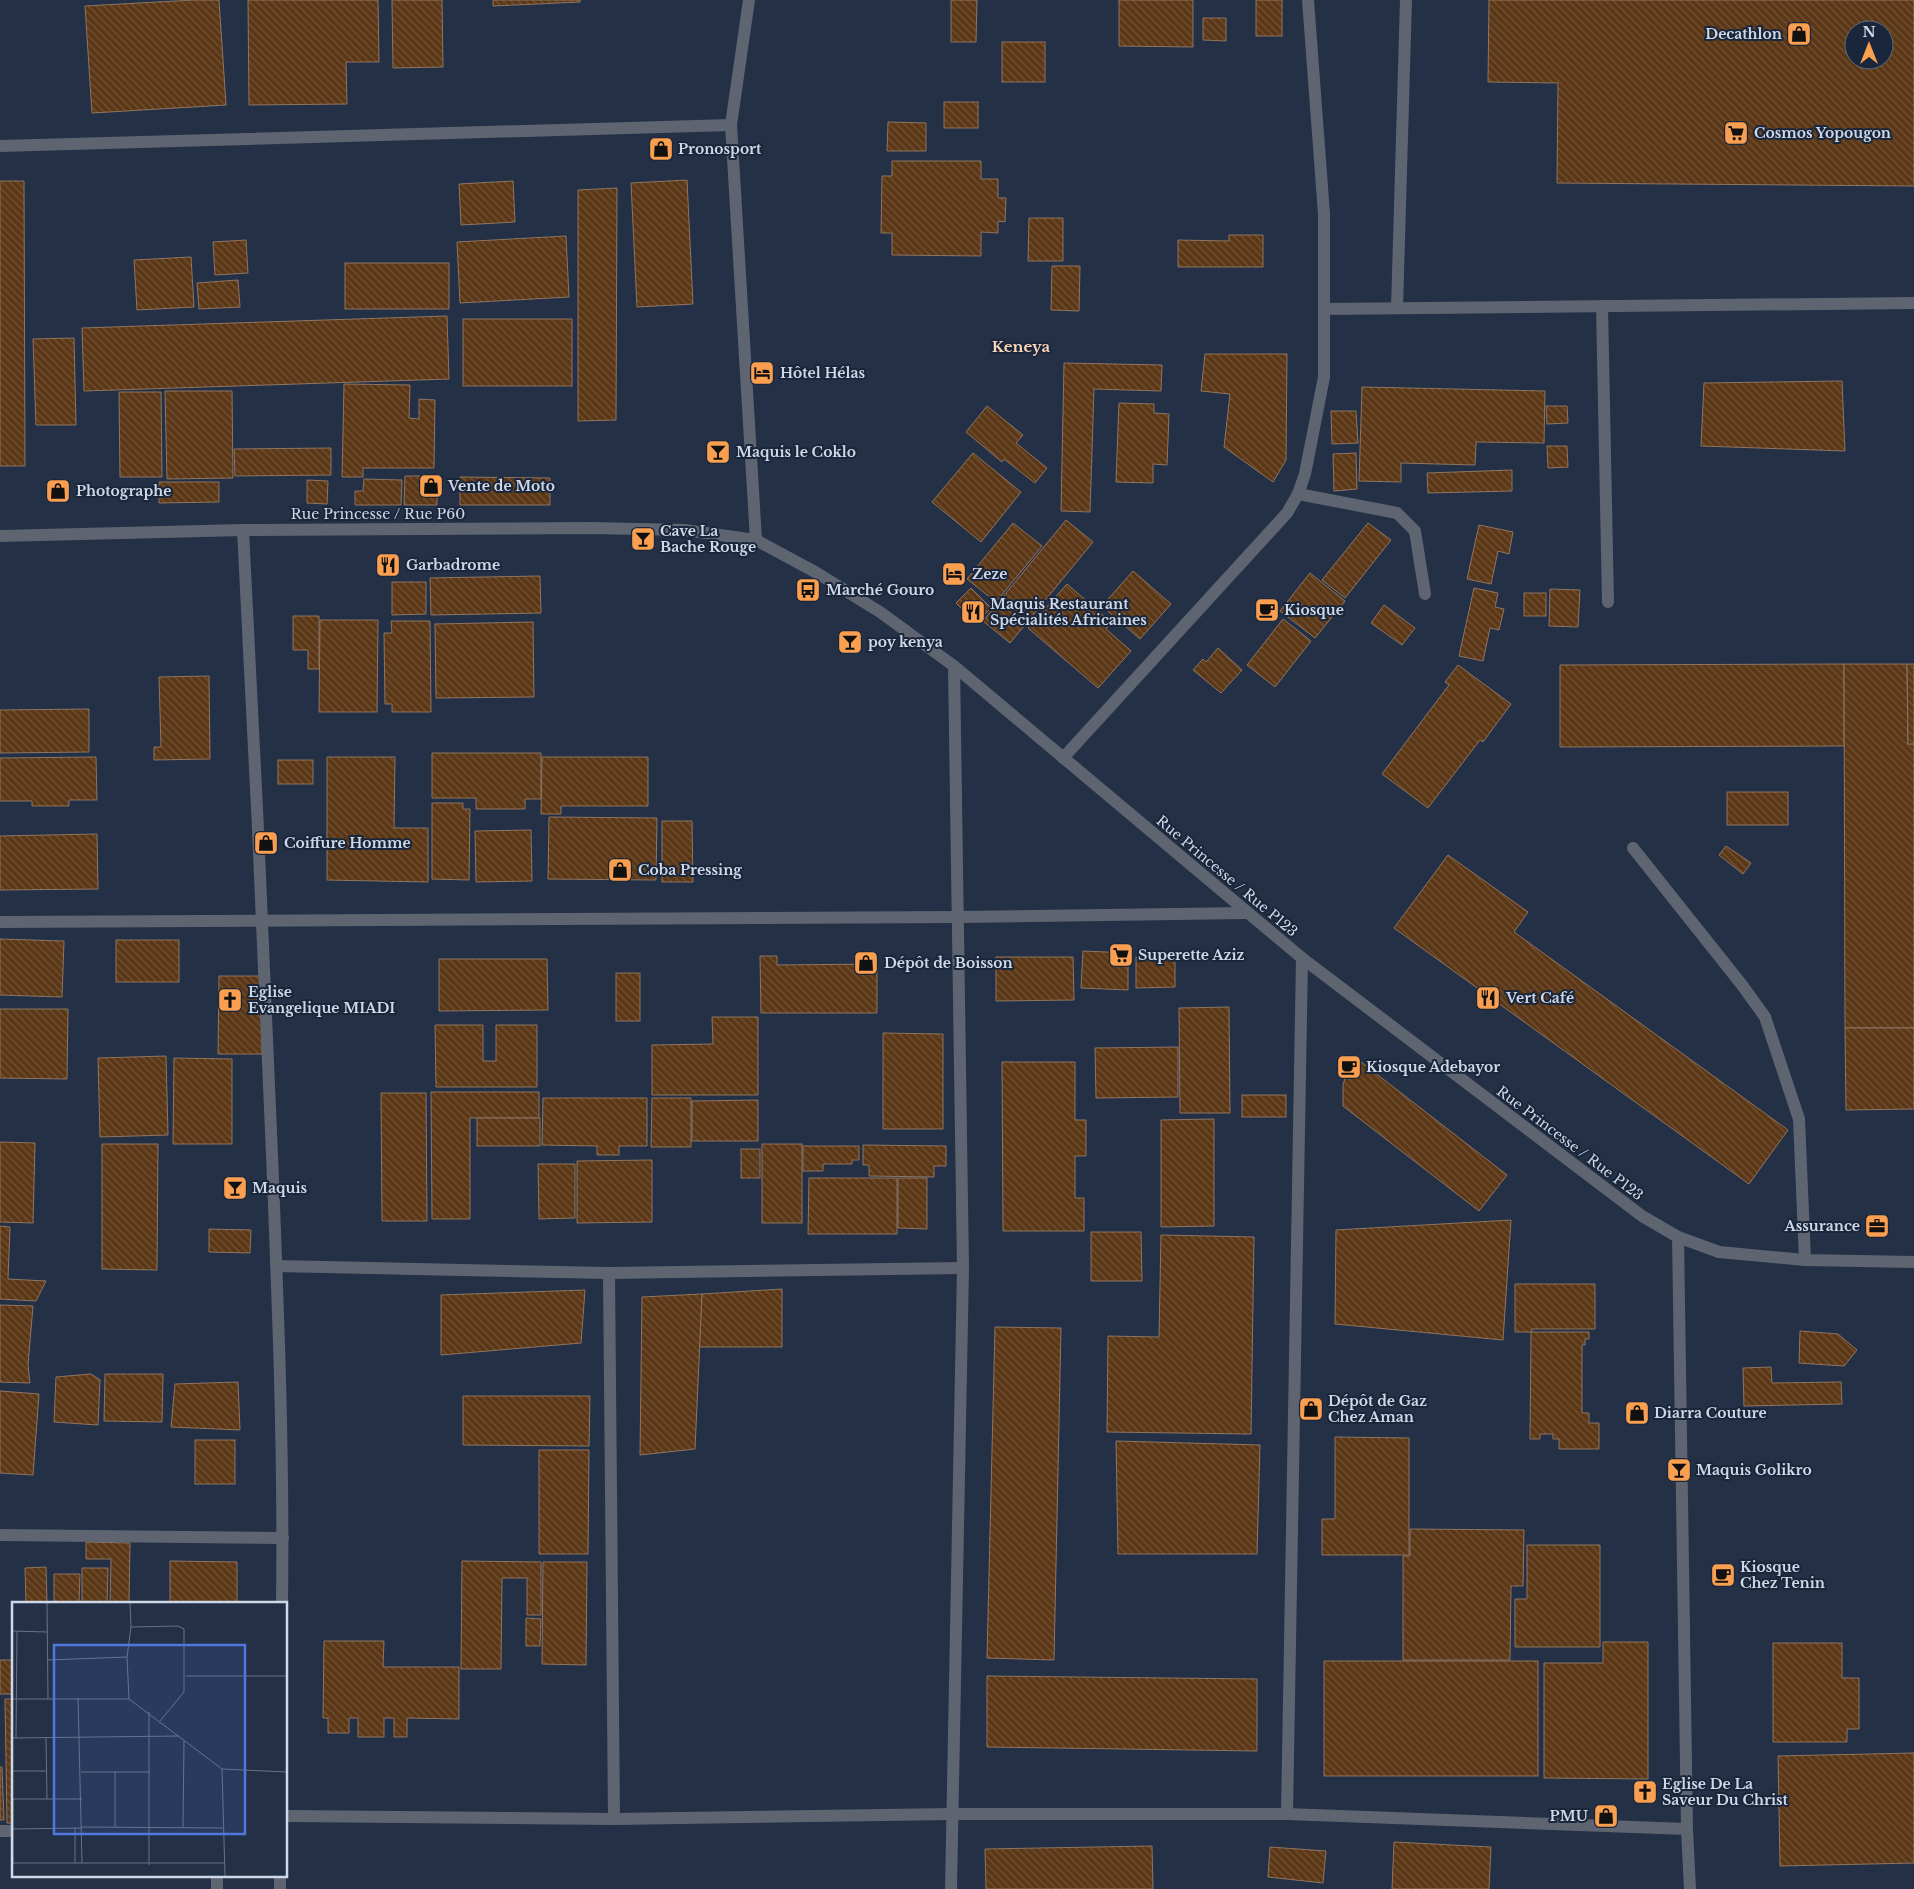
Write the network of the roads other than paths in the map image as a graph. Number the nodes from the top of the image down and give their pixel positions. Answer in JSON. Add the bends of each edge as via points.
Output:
{"nodes":[{"id":1,"x":749,"y":0,"type":"edge"},
{"id":2,"x":1308,"y":0,"type":"edge"},
{"id":3,"x":1406,"y":0,"type":"edge"},
{"id":4,"x":730,"y":125,"type":"junction"},
{"id":5,"x":0,"y":146,"type":"edge"},
{"id":6,"x":1914,"y":303,"type":"edge"},
{"id":7,"x":1602,"y":306,"type":"junction"},
{"id":8,"x":1397,"y":308,"type":"junction"},
{"id":9,"x":1324,"y":309,"type":"junction"},
{"id":10,"x":1298,"y":494,"type":"junction"},
{"id":11,"x":243,"y":530,"type":"junction"},
{"id":12,"x":0,"y":536,"type":"edge"},
{"id":13,"x":756,"y":540,"type":"junction"},
{"id":14,"x":1425,"y":594,"type":"dead end"},
{"id":15,"x":1608,"y":602,"type":"dead end"},
{"id":16,"x":954,"y":666,"type":"junction"},
{"id":17,"x":1063,"y":758,"type":"junction"},
{"id":18,"x":1633,"y":848,"type":"dead end"},
{"id":19,"x":1247,"y":913,"type":"junction"},
{"id":20,"x":957,"y":917,"type":"junction"},
{"id":21,"x":263,"y":920,"type":"junction"},
{"id":22,"x":0,"y":922,"type":"edge"},
{"id":23,"x":1302,"y":958,"type":"junction"},
{"id":24,"x":1678,"y":1237,"type":"junction"},
{"id":25,"x":1805,"y":1260,"type":"junction"},
{"id":26,"x":1914,"y":1262,"type":"edge"},
{"id":27,"x":276,"y":1266,"type":"junction"},
{"id":28,"x":964,"y":1268,"type":"junction"},
{"id":29,"x":610,"y":1273,"type":"junction"},
{"id":30,"x":0,"y":1535,"type":"edge"},
{"id":31,"x":283,"y":1538,"type":"junction"},
{"id":32,"x":282,"y":1602,"type":"edge"},
{"id":33,"x":951,"y":1814,"type":"junction"},
{"id":34,"x":1287,"y":1814,"type":"junction"},
{"id":35,"x":288,"y":1816,"type":"edge"},
{"id":36,"x":614,"y":1819,"type":"junction"},
{"id":37,"x":1687,"y":1829,"type":"junction"},
{"id":38,"x":217,"y":1876,"type":"edge"},
{"id":39,"x":280,"y":1876,"type":"edge"},
{"id":40,"x":217,"y":1889,"type":"edge"},
{"id":41,"x":280,"y":1889,"type":"edge"},
{"id":42,"x":951,"y":1889,"type":"edge"},
{"id":43,"x":1690,"y":1889,"type":"edge"}],
"edges":[{"from":1,"to":4,"type":"street"},
{"from":2,"to":9,"type":"street","via":[[1324,214]]},
{"from":3,"to":8,"type":"street"},
{"from":4,"to":5,"type":"street"},
{"from":4,"to":13,"type":"street"},
{"from":6,"to":7,"type":"street"},
{"from":7,"to":8,"type":"street"},
{"from":7,"to":15,"type":"street"},
{"from":8,"to":9,"type":"street"},
{"from":9,"to":10,"type":"street","via":[[1324,377]]},
{"from":10,"to":14,"type":"street","via":[[1397,513],[1415,531]]},
{"from":10,"to":17,"type":"street","via":[[1287,512]]},
{"from":11,"to":12,"type":"street","name":"Rue Princesse / Rue P60"},
{"from":11,"to":13,"type":"street","name":"Rue Princesse / Rue P60","via":[[665,529]]},
{"from":11,"to":21,"type":"street"},
{"from":13,"to":16,"type":"street","name":"Rue Princesse / Rue P123","via":[[880,612]]},
{"from":16,"to":17,"type":"street","name":"Rue Princesse / Rue P123"},
{"from":16,"to":20,"type":"street"},
{"from":17,"to":19,"type":"street","name":"Rue Princesse / Rue P123"},
{"from":18,"to":25,"type":"street","via":[[1765,1018],[1799,1119]]},
{"from":19,"to":20,"type":"street"},
{"from":19,"to":23,"type":"street","name":"Rue Princesse / Rue P123"},
{"from":20,"to":21,"type":"street"},
{"from":20,"to":28,"type":"street"},
{"from":21,"to":22,"type":"street"},
{"from":21,"to":27,"type":"street"},
{"from":23,"to":24,"type":"street","name":"Rue Princesse / Rue P123","via":[[1642,1216]]},
{"from":23,"to":34,"type":"street"},
{"from":24,"to":25,"type":"street","name":"Rue Princesse / Rue P123","via":[[1719,1252]]},
{"from":24,"to":37,"type":"street"},
{"from":25,"to":26,"type":"street","name":"Rue Princesse / Rue P123"},
{"from":27,"to":29,"type":"street"},
{"from":27,"to":31,"type":"street"},
{"from":28,"to":29,"type":"street"},
{"from":28,"to":33,"type":"street"},
{"from":29,"to":36,"type":"street"},
{"from":30,"to":31,"type":"street"},
{"from":31,"to":32,"type":"street"},
{"from":33,"to":34,"type":"street"},
{"from":33,"to":36,"type":"street"},
{"from":33,"to":42,"type":"street"},
{"from":34,"to":37,"type":"street"},
{"from":35,"to":36,"type":"street"},
{"from":37,"to":43,"type":"street"},
{"from":38,"to":40,"type":"street"},
{"from":39,"to":41,"type":"street"}]}
